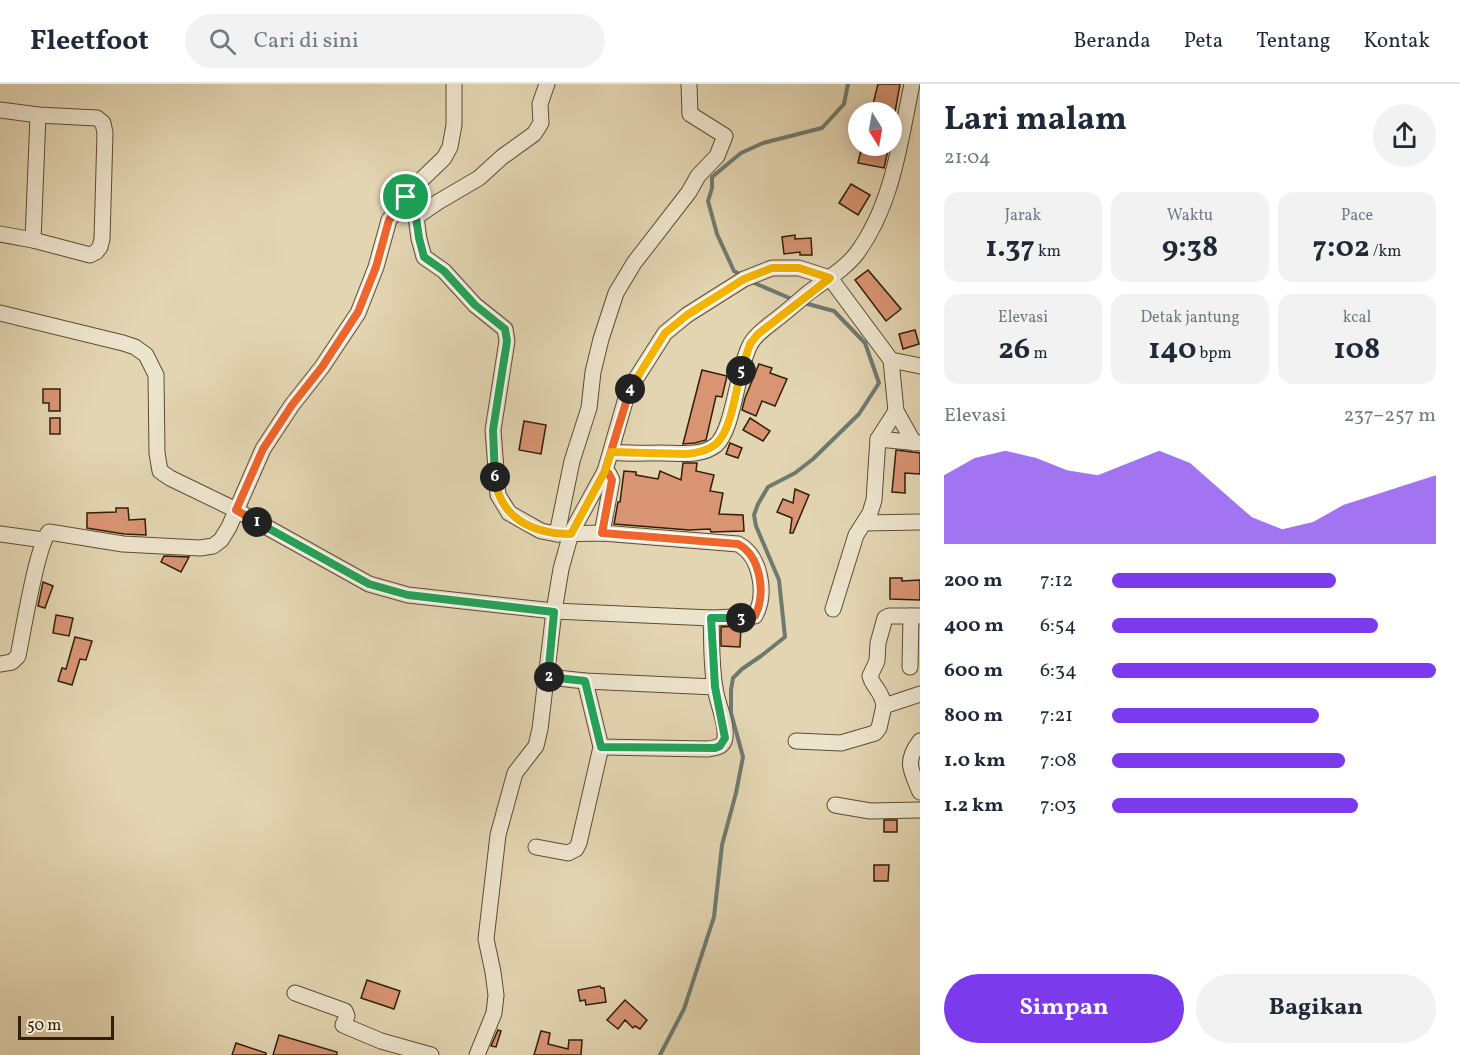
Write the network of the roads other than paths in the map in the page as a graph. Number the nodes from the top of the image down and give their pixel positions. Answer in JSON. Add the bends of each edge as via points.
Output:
{"nodes":[{"id":1,"x":454,"y":84,"type":"edge"},
{"id":2,"x":547,"y":84,"type":"edge"},
{"id":3,"x":689,"y":84,"type":"edge"},
{"id":4,"x":912,"y":84,"type":"edge"},
{"id":5,"x":0,"y":110,"type":"edge"},
{"id":6,"x":38,"y":115,"type":"junction"},
{"id":7,"x":406,"y":197,"type":"junction"},
{"id":8,"x":416,"y":217,"type":"junction"},
{"id":9,"x":0,"y":234,"type":"edge"},
{"id":10,"x":33,"y":240,"type":"junction"},
{"id":11,"x":830,"y":278,"type":"junction"},
{"id":12,"x":0,"y":313,"type":"edge"},
{"id":13,"x":891,"y":360,"type":"junction"},
{"id":14,"x":920,"y":366,"type":"edge"},
{"id":15,"x":896,"y":411,"type":"junction"},
{"id":16,"x":878,"y":440,"type":"junction"},
{"id":17,"x":917,"y":443,"type":"edge"},
{"id":18,"x":611,"y":452,"type":"junction"},
{"id":19,"x":605,"y":471,"type":"junction"},
{"id":20,"x":236,"y":510,"type":"junction"},
{"id":21,"x":920,"y":522,"type":"edge"},
{"id":22,"x":864,"y":524,"type":"junction"},
{"id":23,"x":602,"y":533,"type":"junction"},
{"id":24,"x":0,"y":534,"type":"edge"},
{"id":25,"x":564,"y":534,"type":"junction"},
{"id":26,"x":44,"y":540,"type":"junction"},
{"id":27,"x":833,"y":609,"type":"dead end"},
{"id":28,"x":554,"y":612,"type":"junction"},
{"id":29,"x":915,"y":616,"type":"edge"},
{"id":30,"x":711,"y":618,"type":"junction"},
{"id":31,"x":0,"y":664,"type":"edge"},
{"id":32,"x":910,"y":667,"type":"dead end"},
{"id":33,"x":548,"y":677,"type":"junction"},
{"id":34,"x":585,"y":681,"type":"junction"},
{"id":35,"x":715,"y":687,"type":"junction"},
{"id":36,"x":920,"y":694,"type":"edge"},
{"id":37,"x":884,"y":706,"type":"junction"},
{"id":38,"x":796,"y":741,"type":"dead end"},
{"id":39,"x":920,"y":741,"type":"edge"},
{"id":40,"x":601,"y":747,"type":"junction"},
{"id":41,"x":920,"y":792,"type":"edge"},
{"id":42,"x":835,"y":805,"type":"dead end"},
{"id":43,"x":920,"y":810,"type":"edge"},
{"id":44,"x":536,"y":847,"type":"dead end"},
{"id":45,"x":295,"y":993,"type":"dead end"},
{"id":46,"x":431,"y":1055,"type":"edge"},
{"id":47,"x":477,"y":1055,"type":"edge"}],
"edges":[{"from":1,"to":7,"type":"street","via":[[450,147]]},
{"from":2,"to":8,"type":"street","via":[[540,104],[542,123],[534,134],[479,178]]},
{"from":3,"to":25,"type":"street","via":[[690,114],[726,136],[717,156],[698,176],[616,293],[593,372],[589,408],[572,461]]},
{"from":4,"to":11,"type":"street","via":[[897,159],[878,217],[858,252]]},
{"from":5,"to":6,"type":"street"},
{"from":6,"to":10,"type":"street"},
{"from":6,"to":10,"type":"street","via":[[97,118],[103,123],[102,239],[100,247],[90,255]]},
{"from":7,"to":8,"type":"street"},
{"from":7,"to":20,"type":"street","via":[[389,220],[358,312],[263,449]]},
{"from":8,"to":25,"type":"street","via":[[424,257],[505,329],[507,341],[493,430],[498,495],[515,518],[541,531]]},
{"from":9,"to":10,"type":"street"},
{"from":11,"to":13,"type":"street"},
{"from":11,"to":18,"type":"street","via":[[799,268],[772,268],[749,277],[687,315],[665,333],[628,391]]},
{"from":11,"to":18,"type":"street","via":[[750,344],[726,427],[716,445],[686,454]]},
{"from":12,"to":20,"type":"street","via":[[123,343],[146,355],[156,375],[160,471]]},
{"from":13,"to":14,"type":"street"},
{"from":13,"to":15,"type":"street"},
{"from":15,"to":16,"type":"street"},
{"from":15,"to":17,"type":"street"},
{"from":16,"to":17,"type":"street"},
{"from":16,"to":22,"type":"street","via":[[874,500]]},
{"from":18,"to":19,"type":"street"},
{"from":19,"to":23,"type":"street","via":[[612,480]]},
{"from":19,"to":25,"type":"street"},
{"from":20,"to":26,"type":"street","via":[[226,534],[213,546],[123,544],[56,532],[47,534]]},
{"from":20,"to":28,"type":"street","via":[[369,584],[408,595]]},
{"from":21,"to":22,"type":"street"},
{"from":22,"to":27,"type":"street","via":[[856,535]]},
{"from":23,"to":25,"type":"street"},
{"from":23,"to":30,"type":"street","via":[[738,544],[746,548],[753,556],[760,583],[755,616]]},
{"from":24,"to":26,"type":"street"},
{"from":25,"to":28,"type":"street"},
{"from":26,"to":31,"type":"street","via":[[18,656],[12,662]]},
{"from":28,"to":30,"type":"street"},
{"from":28,"to":33,"type":"street"},
{"from":29,"to":32,"type":"street"},
{"from":29,"to":37,"type":"street","via":[[885,618],[877,661],[870,676],[880,690]]},
{"from":30,"to":35,"type":"street"},
{"from":33,"to":34,"type":"street"},
{"from":33,"to":47,"type":"street","via":[[536,746],[515,773],[498,834],[486,939],[496,995],[494,1013]]},
{"from":34,"to":35,"type":"street"},
{"from":34,"to":40,"type":"street"},
{"from":35,"to":40,"type":"street","via":[[725,738],[720,746]]},
{"from":36,"to":37,"type":"street"},
{"from":37,"to":38,"type":"street","via":[[875,733],[841,743]]},
{"from":39,"to":41,"type":"street","via":[[909,765]]},
{"from":40,"to":44,"type":"street","via":[[576,849],[568,853]]},
{"from":42,"to":43,"type":"street","via":[[870,811]]},
{"from":45,"to":46,"type":"street","via":[[345,1011],[343,1025]]}]}
